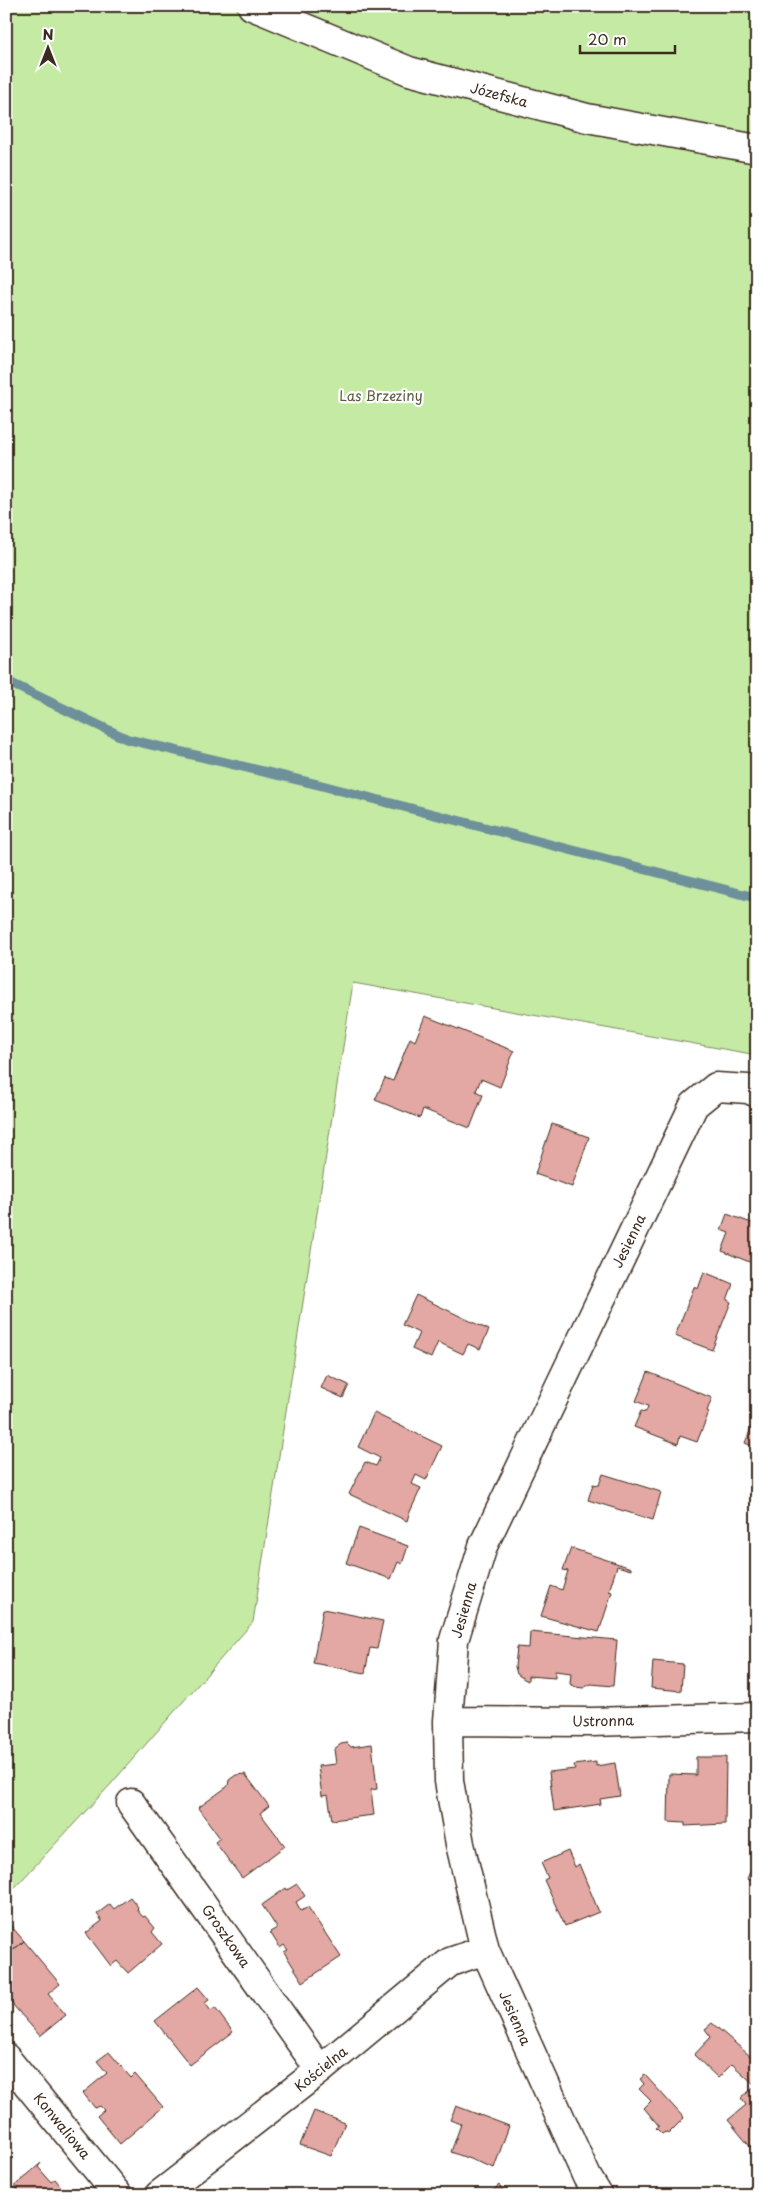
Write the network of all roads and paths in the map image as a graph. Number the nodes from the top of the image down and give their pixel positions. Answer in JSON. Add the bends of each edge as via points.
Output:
{"nodes":[{"id":1,"x":252,"y":6,"type":"edge"},
{"id":2,"x":757,"y":148,"type":"edge"},
{"id":3,"x":757,"y":1093,"type":"edge"},
{"id":4,"x":757,"y":1717,"type":"edge"},
{"id":5,"x":448,"y":1721,"type":"junction"},
{"id":6,"x":131,"y":1803,"type":"dead end"},
{"id":7,"x":485,"y":1950,"type":"junction"},
{"id":8,"x":6,"y":2058,"type":"edge"},
{"id":9,"x":320,"y":2070,"type":"junction"},
{"id":10,"x":118,"y":2195,"type":"edge"},
{"id":11,"x":159,"y":2195,"type":"edge"},
{"id":12,"x":598,"y":2195,"type":"edge"}],
"edges":[{"from":1,"to":2,"type":"street","name":"Józefska","via":[[409,71],[587,118]]},
{"from":3,"to":5,"type":"street","name":"Jesienna","via":[[748,1089],[716,1087],[694,1105],[483,1546],[454,1640]]},
{"from":4,"to":5,"type":"street","name":"Ustronna","via":[[592,1722]]},
{"from":5,"to":7,"type":"street","name":"Jesienna","via":[[450,1781],[460,1844]]},
{"from":6,"to":9,"type":"street","name":"Groszkowa"},
{"from":7,"to":9,"type":"street","name":"Kościelna","via":[[450,1962]]},
{"from":7,"to":12,"type":"street","name":"Jesienna","via":[[579,2160]]},
{"from":8,"to":10,"type":"street","name":"Konwaliowa"},
{"from":9,"to":11,"type":"street","name":"Kościelna"}]}
